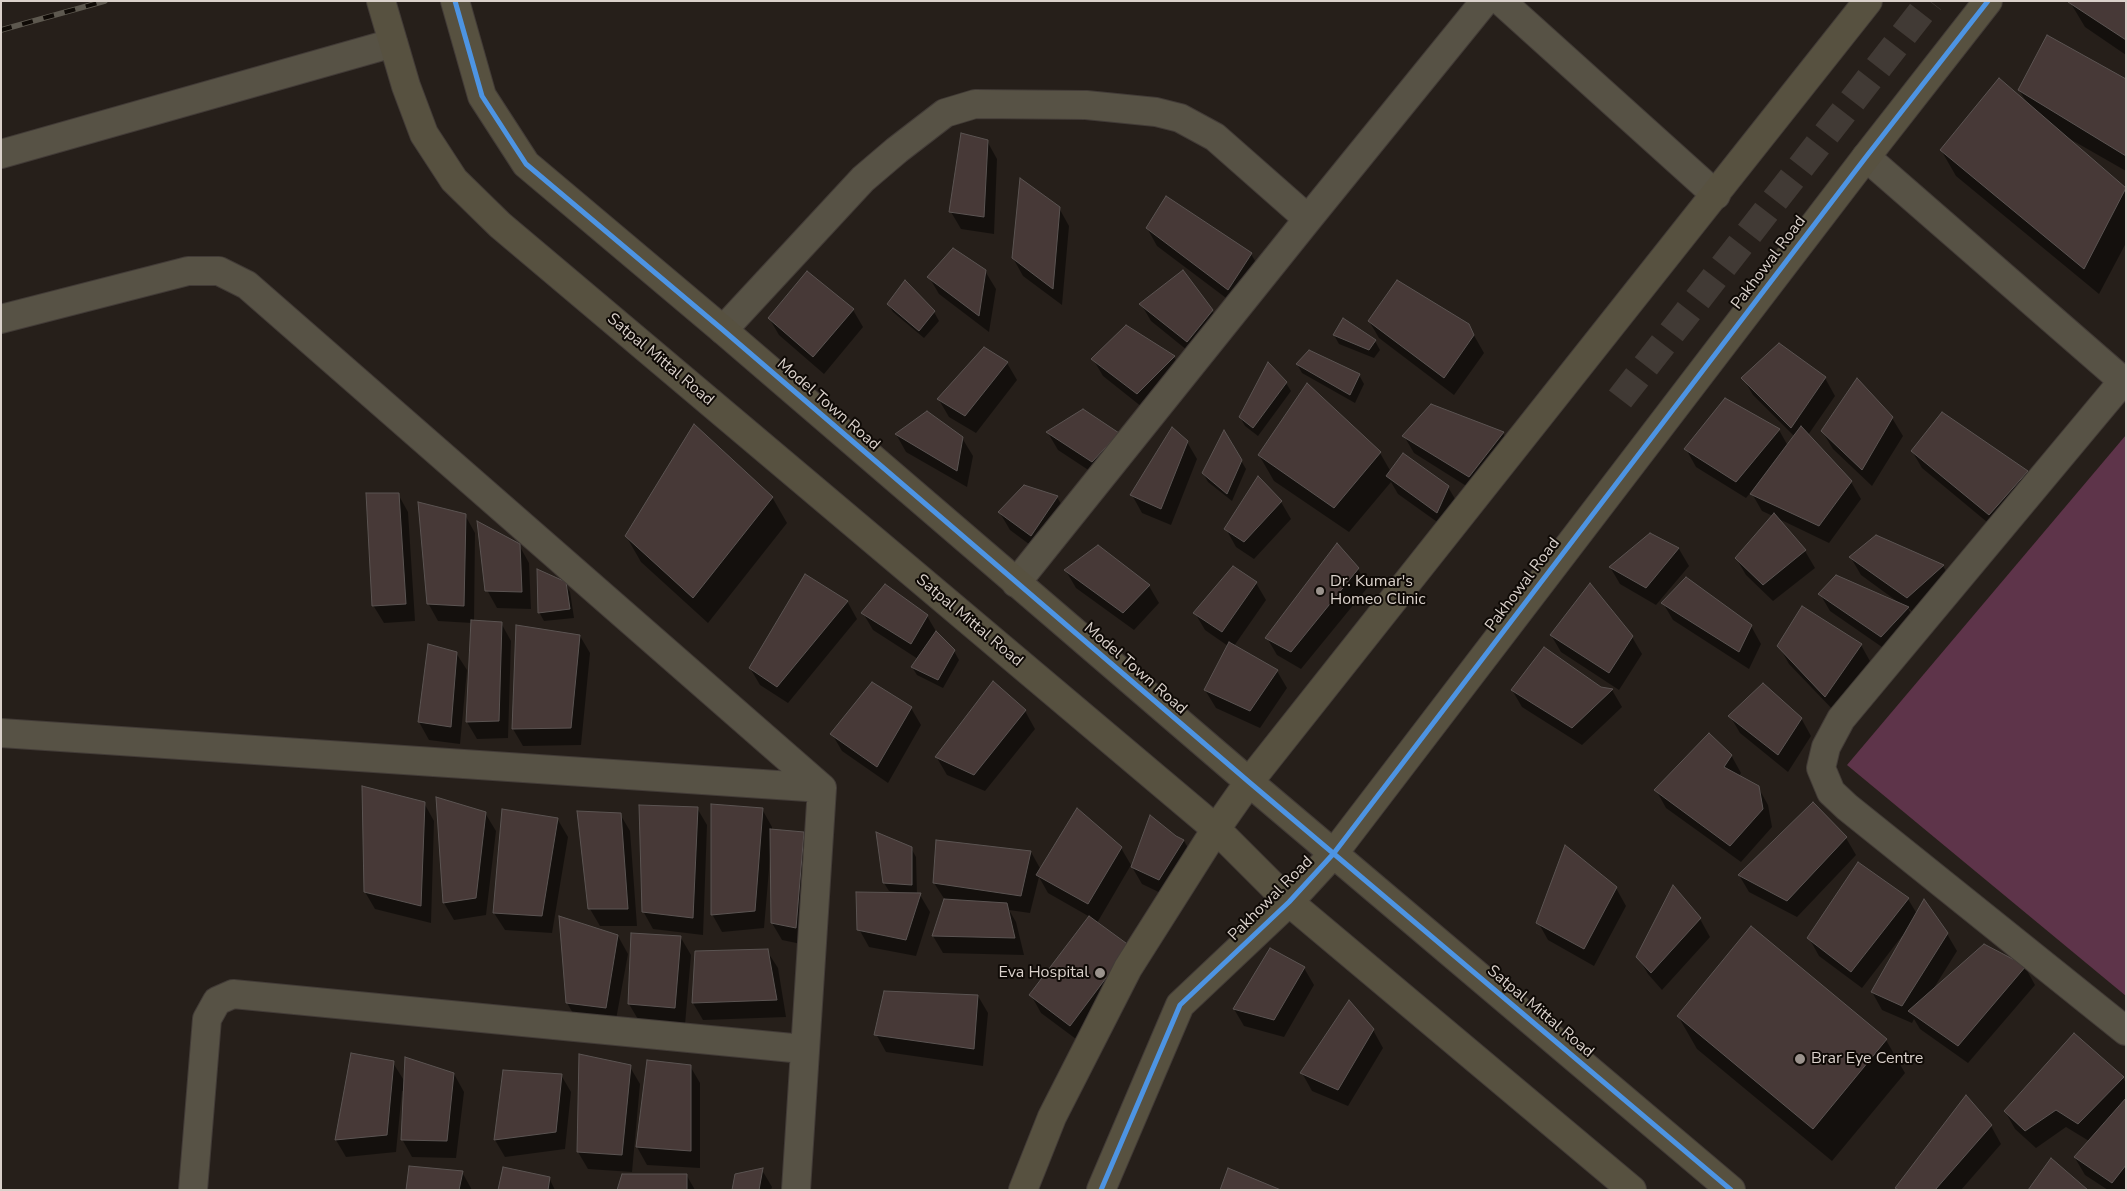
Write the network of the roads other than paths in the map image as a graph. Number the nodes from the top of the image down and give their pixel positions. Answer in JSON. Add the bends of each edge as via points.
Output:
{"nodes":[{"id":1,"x":381,"y":1,"type":"edge"},
{"id":2,"x":1485,"y":1,"type":"edge"},
{"id":3,"x":1500,"y":1,"type":"edge"},
{"id":4,"x":1868,"y":1,"type":"edge"},
{"id":5,"x":1988,"y":1,"type":"edge"},
{"id":6,"x":456,"y":2,"type":"edge"},
{"id":7,"x":393,"y":43,"type":"junction"},
{"id":8,"x":1,"y":154,"type":"edge"},
{"id":9,"x":1866,"y":157,"type":"junction"},
{"id":10,"x":1716,"y":195,"type":"junction"},
{"id":11,"x":1308,"y":219,"type":"junction"},
{"id":12,"x":1,"y":318,"type":"edge"},
{"id":13,"x":722,"y":330,"type":"junction"},
{"id":14,"x":2124,"y":382,"type":"edge"},
{"id":15,"x":1016,"y":583,"type":"junction"},
{"id":16,"x":1,"y":733,"type":"edge"},
{"id":17,"x":1248,"y":782,"type":"junction"},
{"id":18,"x":822,"y":788,"type":"junction"},
{"id":19,"x":1216,"y":829,"type":"junction"},
{"id":20,"x":1334,"y":853,"type":"junction"},
{"id":21,"x":1290,"y":902,"type":"junction"},
{"id":22,"x":2126,"y":1031,"type":"edge"},
{"id":23,"x":804,"y":1048,"type":"junction"},
{"id":24,"x":192,"y":1190,"type":"edge"},
{"id":25,"x":796,"y":1190,"type":"edge"},
{"id":26,"x":1023,"y":1190,"type":"edge"},
{"id":27,"x":1101,"y":1190,"type":"edge"},
{"id":28,"x":1632,"y":1190,"type":"edge"},
{"id":29,"x":1731,"y":1190,"type":"edge"}],
"edges":[{"from":1,"to":7,"type":"street","name":"Satpal Mittal Road"},
{"from":2,"to":11,"type":"street"},
{"from":3,"to":10,"type":"street"},
{"from":4,"to":10,"type":"street"},
{"from":5,"to":9,"type":"street","name":"Pakhowal Road"},
{"from":6,"to":13,"type":"street","name":"Model Town Road","via":[[482,96],[526,164]]},
{"from":7,"to":8,"type":"street"},
{"from":7,"to":19,"type":"street","name":"Satpal Mittal Road","via":[[424,134],[454,180],[500,225]]},
{"from":9,"to":14,"type":"street"},
{"from":9,"to":20,"type":"street","name":"Pakhowal Road"},
{"from":10,"to":17,"type":"street"},
{"from":11,"to":13,"type":"street","via":[[1215,137],[1180,118],[1156,112],[1086,105],[975,104],[945,113],[863,179]]},
{"from":11,"to":15,"type":"street"},
{"from":12,"to":18,"type":"street","via":[[188,271],[219,271],[247,285]]},
{"from":13,"to":15,"type":"street","name":"Model Town Road"},
{"from":14,"to":22,"type":"street","via":[[1841,719],[1826,748],[1821,768],[1831,792],[1847,807]]},
{"from":15,"to":17,"type":"street","name":"Model Town Road"},
{"from":16,"to":18,"type":"street"},
{"from":17,"to":19,"type":"street"},
{"from":17,"to":20,"type":"street","name":"Model Town Road"},
{"from":18,"to":23,"type":"street"},
{"from":19,"to":21,"type":"street","name":"Satpal Mittal Road"},
{"from":19,"to":26,"type":"street","via":[[1128,968],[1052,1117]]},
{"from":20,"to":21,"type":"street","name":"Pakhowal Road"},
{"from":20,"to":29,"type":"street","name":"Satpal Mittal Road"},
{"from":21,"to":27,"type":"street","name":"Pakhowal Road","via":[[1180,1005]]},
{"from":21,"to":28,"type":"street","name":"Satpal Mittal Road"},
{"from":23,"to":24,"type":"street","via":[[233,994],[217,1001],[207,1019]]},
{"from":23,"to":25,"type":"street"}]}
